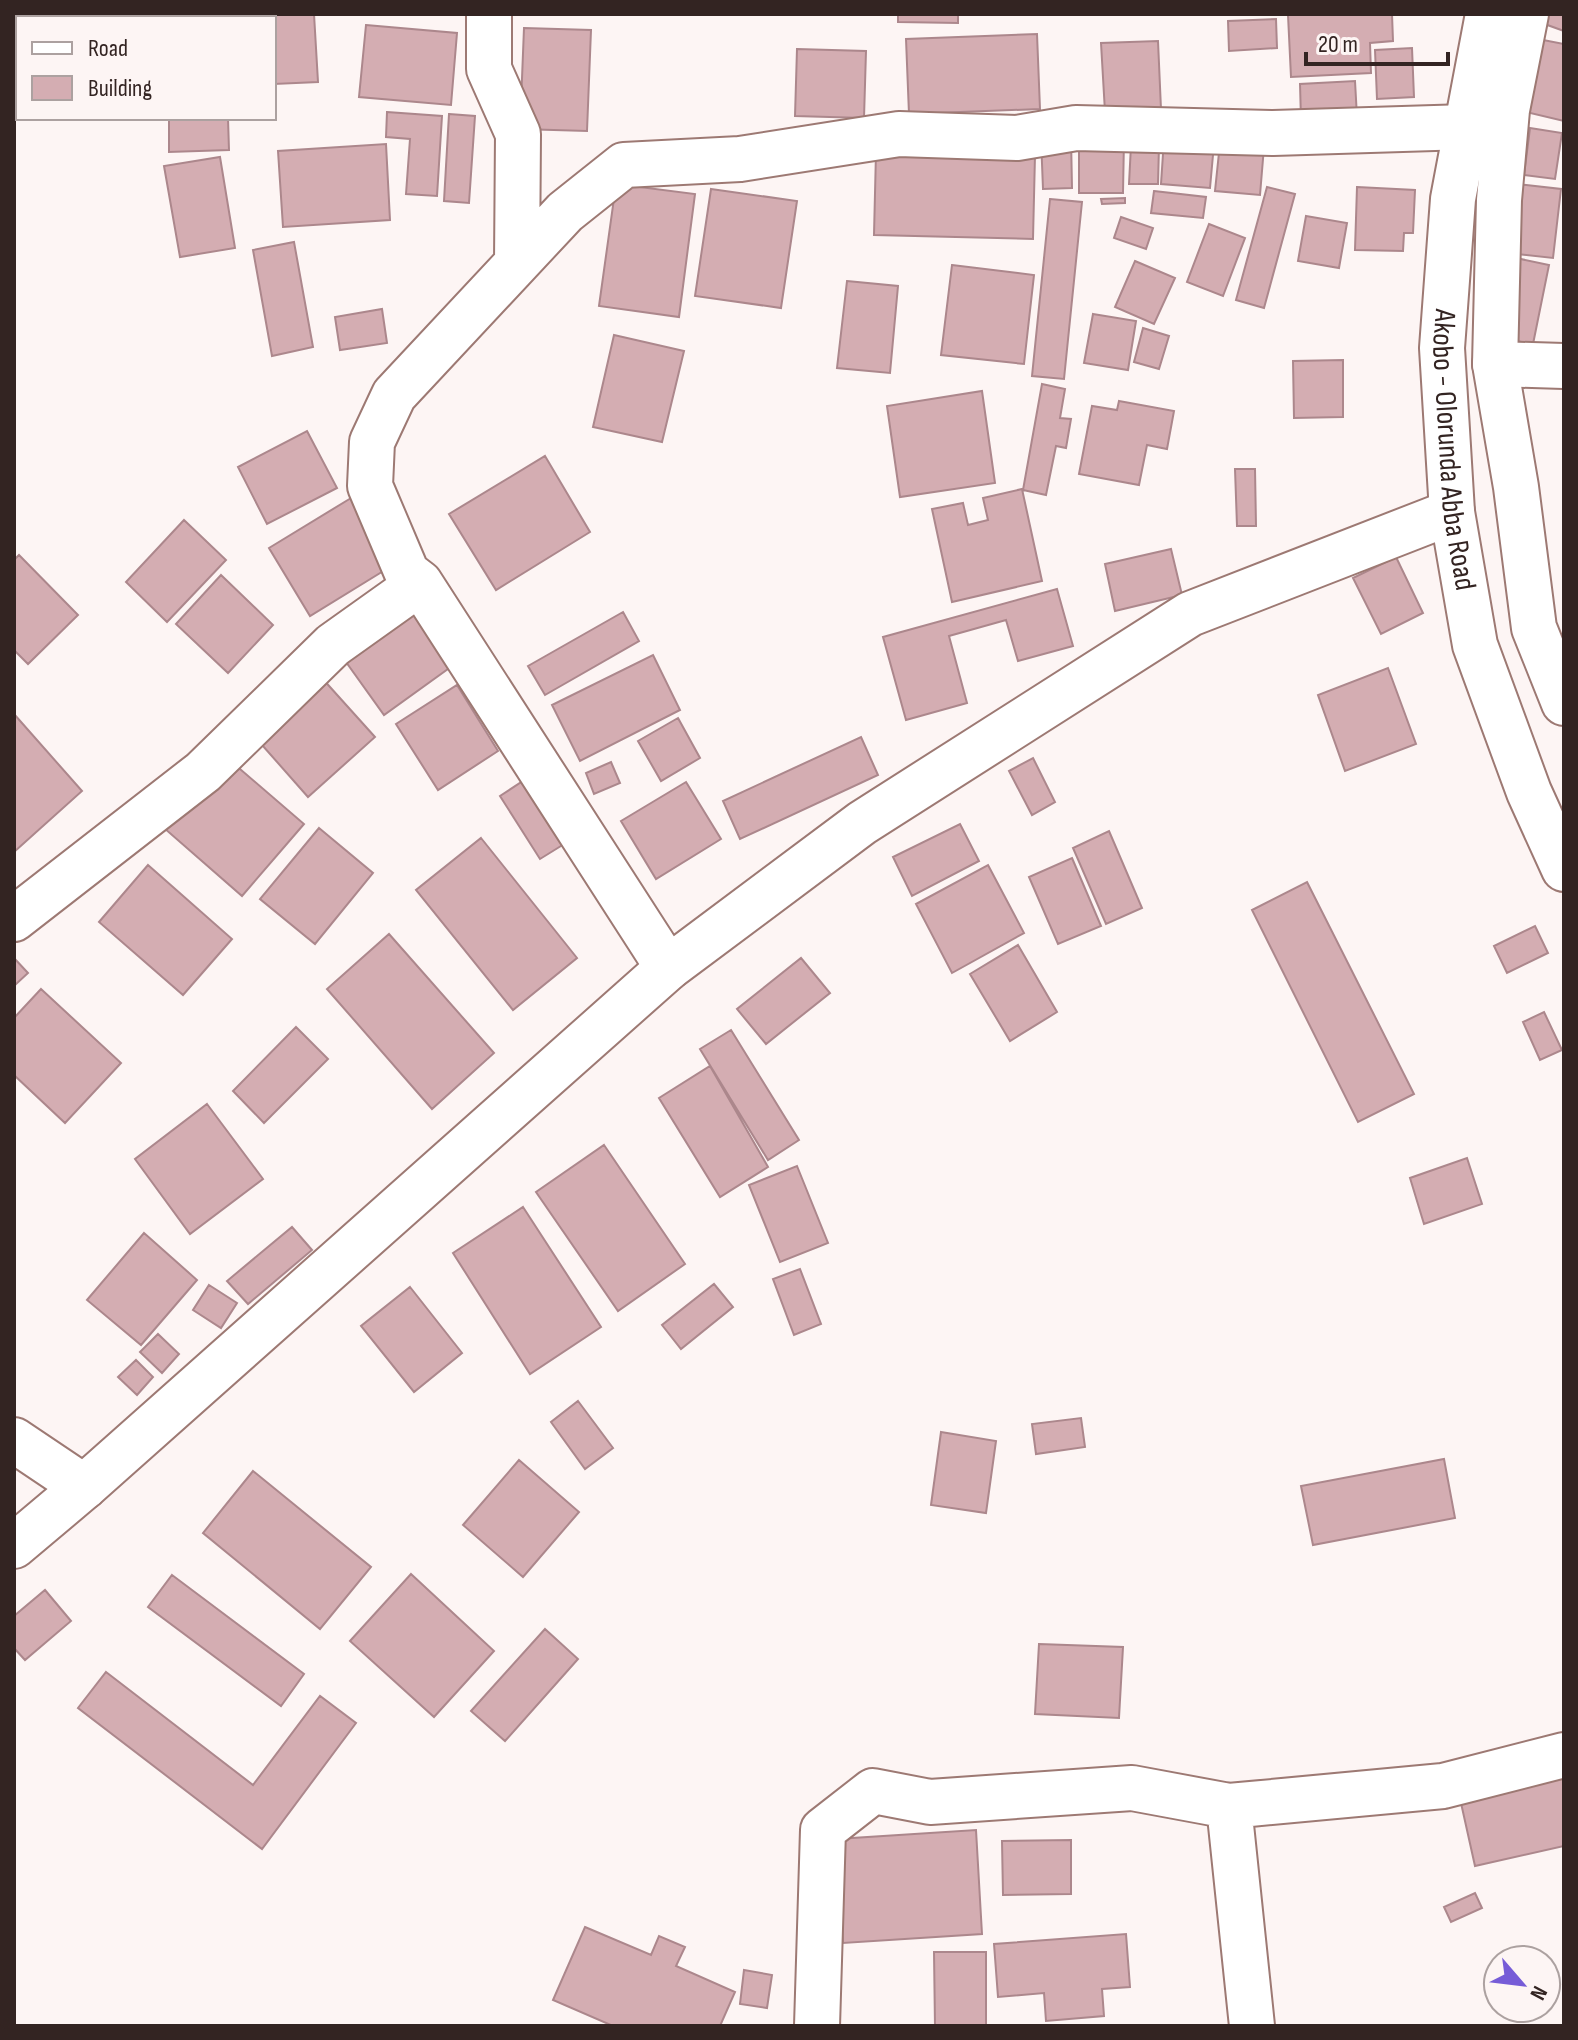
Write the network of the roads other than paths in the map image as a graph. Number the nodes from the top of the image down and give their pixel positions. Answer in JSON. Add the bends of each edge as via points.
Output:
{"nodes":[{"id":1,"x":489,"y":14,"type":"edge"},
{"id":2,"x":1488,"y":14,"type":"edge"},
{"id":3,"x":1526,"y":14,"type":"edge"},
{"id":4,"x":1467,"y":127,"type":"junction"},
{"id":5,"x":517,"y":263,"type":"junction"},
{"id":6,"x":1495,"y":364,"type":"junction"},
{"id":7,"x":1564,"y":366,"type":"edge"},
{"id":8,"x":1452,"y":512,"type":"junction"},
{"id":9,"x":420,"y":583,"type":"junction"},
{"id":10,"x":1564,"y":703,"type":"edge"},
{"id":11,"x":1564,"y":869,"type":"edge"},
{"id":12,"x":14,"y":919,"type":"edge"},
{"id":13,"x":668,"y":968,"type":"junction"},
{"id":14,"x":14,"y":1440,"type":"edge"},
{"id":15,"x":84,"y":1487,"type":"junction"},
{"id":16,"x":14,"y":1546,"type":"edge"},
{"id":17,"x":1564,"y":1755,"type":"edge"},
{"id":18,"x":1229,"y":1806,"type":"junction"},
{"id":19,"x":817,"y":2026,"type":"edge"},
{"id":20,"x":1252,"y":2026,"type":"edge"}],
"edges":[{"from":1,"to":5,"type":"street","via":[[489,69],[518,134]]},
{"from":2,"to":4,"type":"street","name":"Akobo - Olorunda Abba Road"},
{"from":3,"to":6,"type":"street","name":"Akobo - Olorunda Abba Road","via":[[1507,110],[1499,200]]},
{"from":4,"to":5,"type":"street","via":[[1273,133],[1076,128],[1017,138],[899,134],[740,159],[624,165],[565,212]]},
{"from":4,"to":8,"type":"street","name":"Akobo - Olorunda Abba Road","via":[[1453,199],[1442,348]]},
{"from":5,"to":9,"type":"street","via":[[394,395],[372,442],[370,486],[407,573]]},
{"from":6,"to":7,"type":"street"},
{"from":6,"to":10,"type":"street","name":"Akobo - Olorunda Abba Road","via":[[1534,628]]},
{"from":8,"to":11,"type":"street","name":"Akobo - Olorunda Abba Road","via":[[1475,645],[1529,792]]},
{"from":8,"to":13,"type":"street","via":[[1190,614],[862,823]]},
{"from":9,"to":12,"type":"street","via":[[333,645],[203,772]]},
{"from":9,"to":13,"type":"street"},
{"from":13,"to":15,"type":"street"},
{"from":14,"to":15,"type":"street"},
{"from":15,"to":16,"type":"street"},
{"from":17,"to":18,"type":"street","via":[[1443,1786]]},
{"from":18,"to":19,"type":"street","via":[[1132,1788],[930,1802],[873,1791],[823,1830]]},
{"from":18,"to":20,"type":"street"}]}
